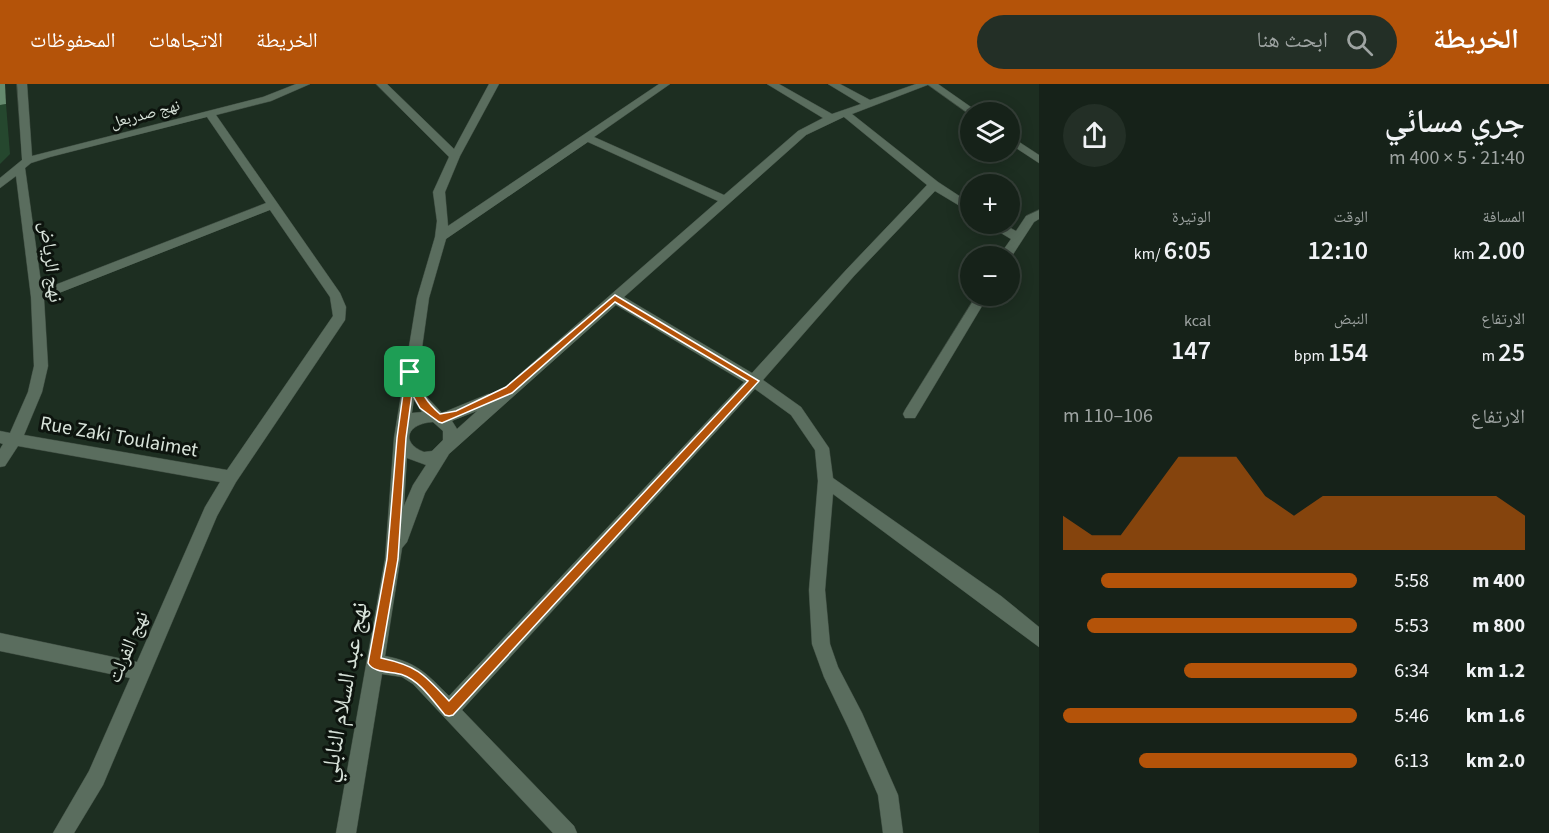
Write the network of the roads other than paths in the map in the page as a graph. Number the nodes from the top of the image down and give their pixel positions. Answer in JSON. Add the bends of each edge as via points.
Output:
{"nodes":[{"id":1,"x":22,"y":84,"type":"edge"},
{"id":2,"x":305,"y":84,"type":"edge"},
{"id":3,"x":381,"y":84,"type":"edge"},
{"id":4,"x":494,"y":84,"type":"edge"},
{"id":5,"x":665,"y":84,"type":"edge"},
{"id":6,"x":772,"y":84,"type":"edge"},
{"id":7,"x":833,"y":84,"type":"edge"},
{"id":8,"x":925,"y":84,"type":"edge"},
{"id":9,"x":932,"y":84,"type":"edge"},
{"id":10,"x":960,"y":103,"type":"edge"},
{"id":11,"x":869,"y":104,"type":"junction"},
{"id":12,"x":209,"y":113,"type":"junction"},
{"id":13,"x":844,"y":113,"type":"junction"},
{"id":14,"x":831,"y":118,"type":"junction"},
{"id":15,"x":588,"y":138,"type":"junction"},
{"id":16,"x":1020,"y":146,"type":"edge"},
{"id":17,"x":455,"y":156,"type":"junction"},
{"id":18,"x":1039,"y":160,"type":"edge"},
{"id":19,"x":24,"y":164,"type":"junction"},
{"id":20,"x":0,"y":184,"type":"edge"},
{"id":21,"x":934,"y":185,"type":"junction"},
{"id":22,"x":725,"y":201,"type":"junction"},
{"id":23,"x":960,"y":202,"type":"edge"},
{"id":24,"x":271,"y":205,"type":"junction"},
{"id":25,"x":1039,"y":214,"type":"edge"},
{"id":26,"x":1012,"y":234,"type":"edge"},
{"id":27,"x":441,"y":237,"type":"junction"},
{"id":28,"x":1017,"y":237,"type":"junction"},
{"id":29,"x":1011,"y":246,"type":"edge"},
{"id":30,"x":37,"y":297,"type":"junction"},
{"id":31,"x":615,"y":298,"type":"junction"},
{"id":32,"x":976,"y":306,"type":"edge"},
{"id":33,"x":410,"y":372,"type":"junction"},
{"id":34,"x":754,"y":381,"type":"junction"},
{"id":35,"x":509,"y":390,"type":"junction"},
{"id":36,"x":910,"y":414,"type":"dead end"},
{"id":37,"x":440,"y":418,"type":"junction"},
{"id":38,"x":402,"y":436,"type":"junction"},
{"id":39,"x":7,"y":438,"type":"edge"},
{"id":40,"x":445,"y":448,"type":"junction"},
{"id":41,"x":0,"y":461,"type":"edge"},
{"id":42,"x":231,"y":477,"type":"junction"},
{"id":43,"x":826,"y":481,"type":"junction"},
{"id":44,"x":393,"y":559,"type":"junction"},
{"id":45,"x":1039,"y":638,"type":"edge"},
{"id":46,"x":0,"y":642,"type":"edge"},
{"id":47,"x":374,"y":663,"type":"junction"},
{"id":48,"x":142,"y":672,"type":"junction"},
{"id":49,"x":449,"y":710,"type":"junction"},
{"id":50,"x":63,"y":833,"type":"edge"},
{"id":51,"x":346,"y":833,"type":"edge"},
{"id":52,"x":567,"y":833,"type":"edge"},
{"id":53,"x":893,"y":833,"type":"edge"}],
"edges":[{"from":1,"to":19,"type":"street","name":"نهج الرياض"},
{"from":2,"to":12,"type":"street","name":"نهج صدربعل","via":[[267,99]]},
{"from":3,"to":17,"type":"street"},
{"from":4,"to":17,"type":"street","name":"نهج عبد السلام النابلي"},
{"from":5,"to":15,"type":"street"},
{"from":6,"to":14,"type":"street"},
{"from":7,"to":11,"type":"street"},
{"from":8,"to":11,"type":"street","name":"نهج عبد السلام النابلي"},
{"from":9,"to":10,"type":"street"},
{"from":11,"to":13,"type":"street","name":"نهج عبد السلام النابلي"},
{"from":12,"to":19,"type":"street","name":"نهج صدربعل"},
{"from":12,"to":24,"type":"street","name":"نهج الفرلت"},
{"from":13,"to":14,"type":"street","name":"نهج عبد السلام النابلي"},
{"from":13,"to":21,"type":"street"},
{"from":14,"to":22,"type":"street","name":"نهج عبد السلام النابلي","via":[[802,133]]},
{"from":15,"to":22,"type":"street"},
{"from":15,"to":27,"type":"street"},
{"from":16,"to":18,"type":"street"},
{"from":17,"to":27,"type":"street","name":"نهج عبد السلام النابلي","via":[[439,192]]},
{"from":19,"to":20,"type":"street"},
{"from":19,"to":30,"type":"street","name":"نهج الرياض"},
{"from":21,"to":23,"type":"street"},
{"from":21,"to":34,"type":"street"},
{"from":22,"to":31,"type":"street","name":"نهج عبد السلام النابلي"},
{"from":24,"to":30,"type":"street"},
{"from":24,"to":42,"type":"street","name":"نهج الفرلت","via":[[336,296],[340,317]]},
{"from":25,"to":28,"type":"street","via":[[1030,219]]},
{"from":26,"to":28,"type":"street"},
{"from":27,"to":33,"type":"street","name":"نهج عبد السلام النابلي","via":[[423,298]]},
{"from":28,"to":29,"type":"street"},
{"from":30,"to":39,"type":"street","name":"نهج الرياض","via":[[39,379]]},
{"from":31,"to":34,"type":"street"},
{"from":31,"to":35,"type":"street","name":"نهج عبد السلام النابلي"},
{"from":32,"to":36,"type":"street"},
{"from":33,"to":37,"type":"street","via":[[423,405]]},
{"from":33,"to":38,"type":"street","name":"نهج عبد السلام النابلي"},
{"from":34,"to":43,"type":"street","via":[[796,411],[811,429],[822,448]]},
{"from":34,"to":49,"type":"street"},
{"from":35,"to":37,"type":"street"},
{"from":35,"to":40,"type":"street","name":"نهج عبد السلام النابلي"},
{"from":37,"to":38,"type":"street","via":[[419,417],[408,423]]},
{"from":37,"to":40,"type":"street","via":[[450,428]]},
{"from":38,"to":40,"type":"street","via":[[407,450],[420,457],[429,457]]},
{"from":38,"to":44,"type":"street","name":"نهج عبد السلام النابلي"},
{"from":39,"to":41,"type":"street","name":"نهج الرياض"},
{"from":39,"to":42,"type":"street","name":"Rue Zaki Toulaimet"},
{"from":40,"to":44,"type":"street","name":"نهج عبد السلام النابلي","via":[[418,489]]},
{"from":42,"to":48,"type":"street","name":"نهج الفرلت","via":[[211,512]]},
{"from":43,"to":45,"type":"street"},
{"from":43,"to":53,"type":"street","via":[[817,590],[821,644],[888,795]]},
{"from":44,"to":47,"type":"street","name":"نهج عبد السلام النابلي"},
{"from":46,"to":48,"type":"street"},
{"from":47,"to":49,"type":"street","via":[[405,669]]},
{"from":47,"to":51,"type":"street","name":"نهج عبد السلام النابلي"},
{"from":48,"to":50,"type":"street","name":"نهج الفرلت","via":[[96,778]]},
{"from":49,"to":52,"type":"street"}]}
